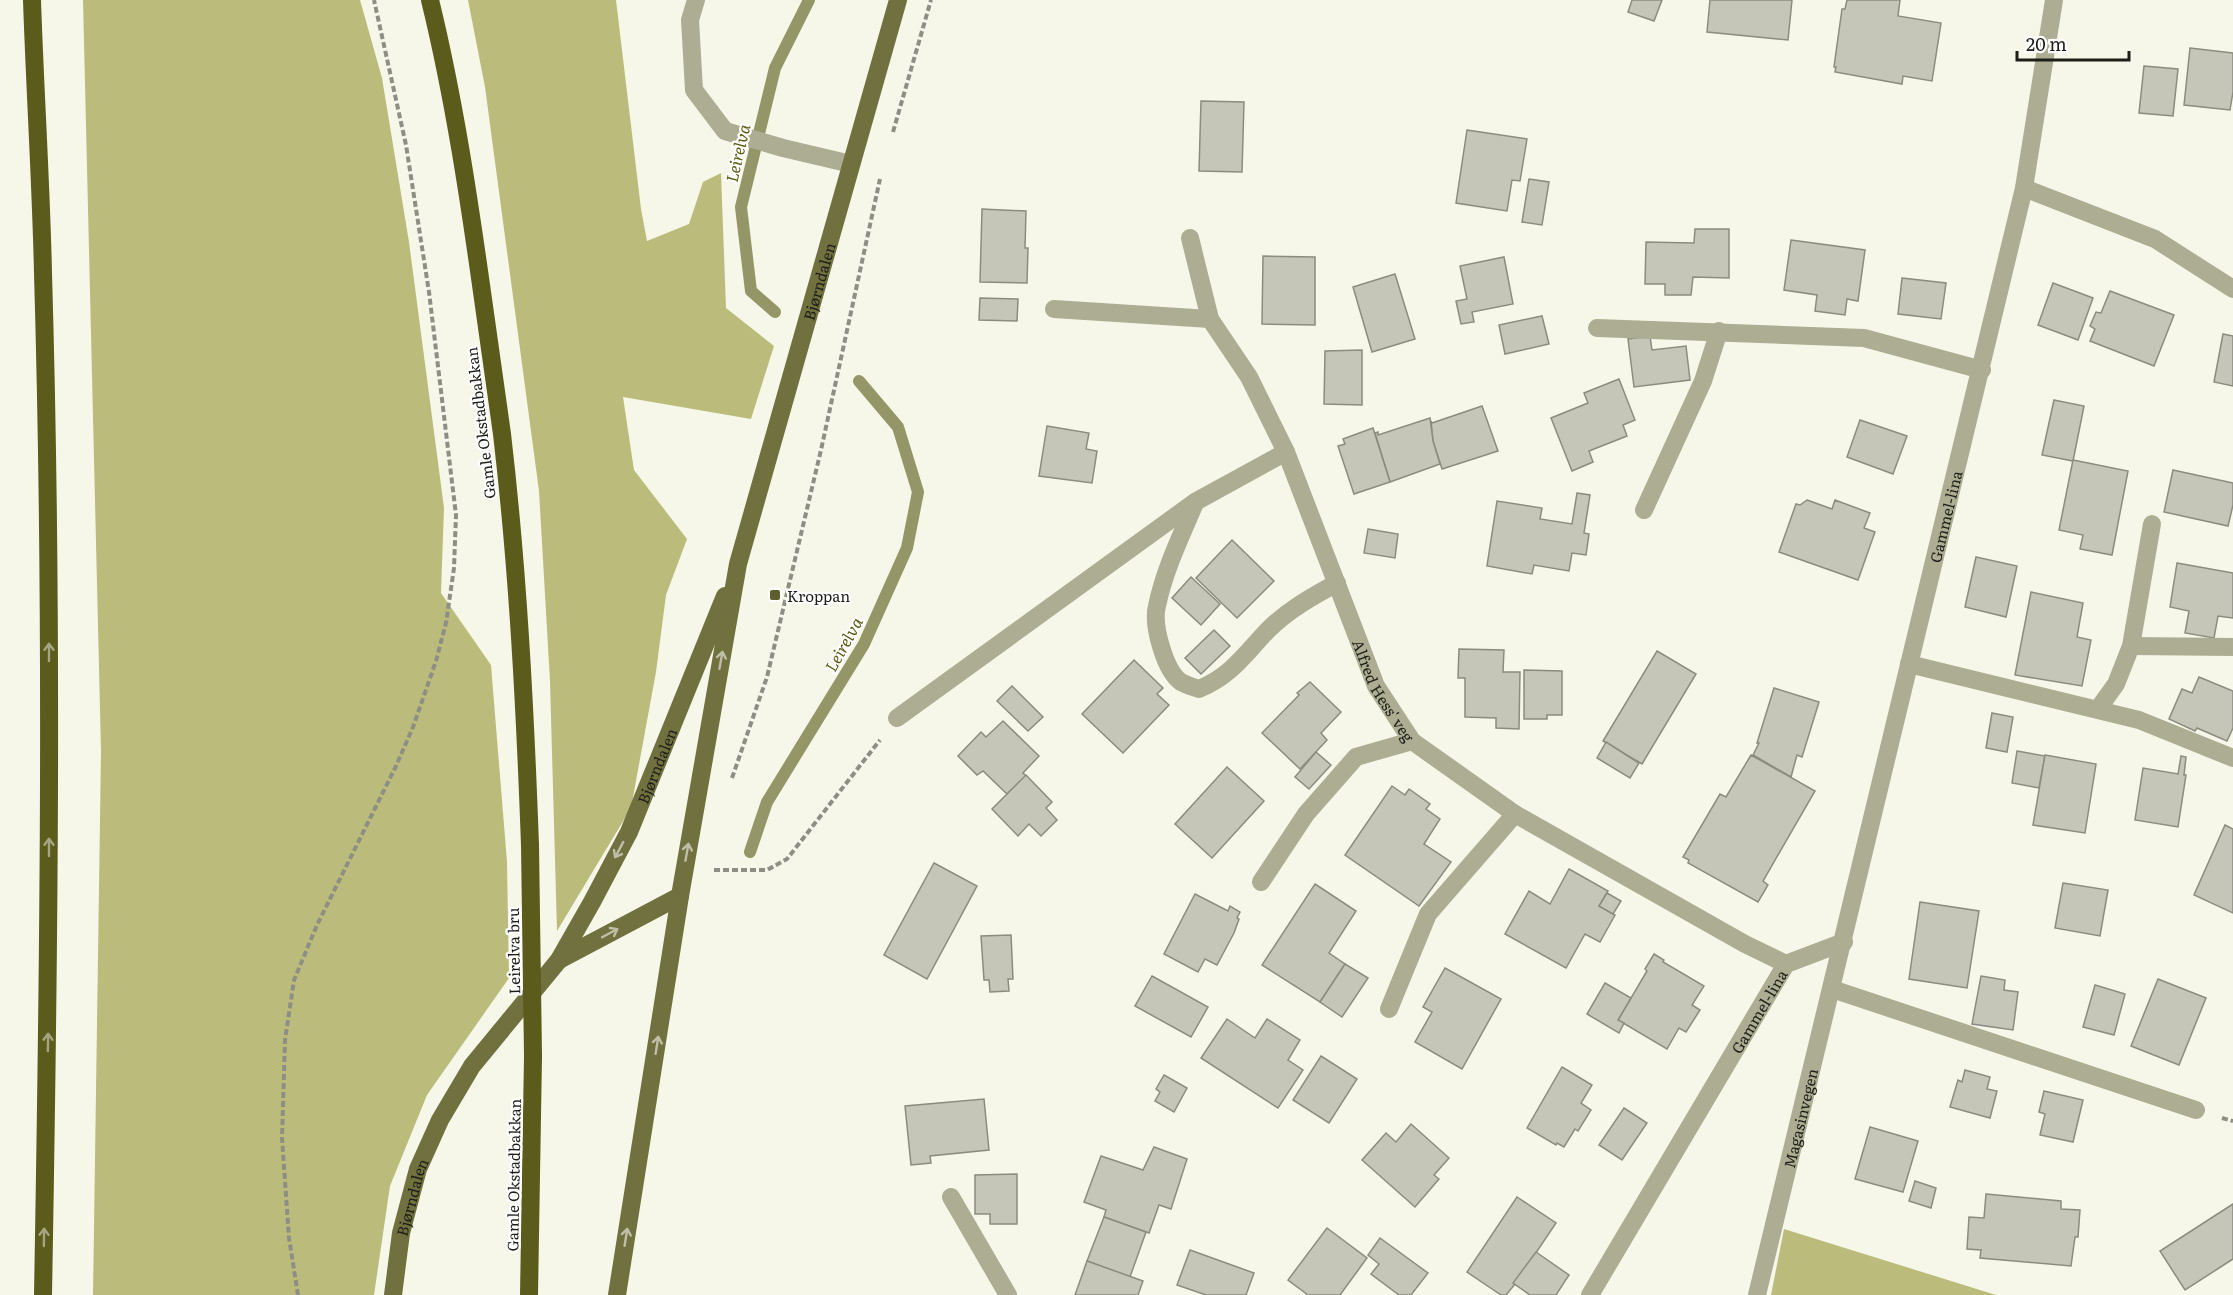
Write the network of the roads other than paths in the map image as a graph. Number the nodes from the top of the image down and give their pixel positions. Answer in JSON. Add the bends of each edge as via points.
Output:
{"nodes":[{"id":1,"x":32,"y":0,"type":"edge"},
{"id":2,"x":430,"y":0,"type":"edge"},
{"id":3,"x":696,"y":0,"type":"edge"},
{"id":4,"x":898,"y":0,"type":"edge"},
{"id":5,"x":2054,"y":0,"type":"edge"},
{"id":6,"x":851,"y":164,"type":"junction"},
{"id":7,"x":2024,"y":188,"type":"junction"},
{"id":8,"x":1190,"y":238,"type":"dead end"},
{"id":9,"x":2233,"y":289,"type":"edge"},
{"id":10,"x":1054,"y":309,"type":"dead end"},
{"id":11,"x":1210,"y":319,"type":"junction"},
{"id":12,"x":1597,"y":328,"type":"dead end"},
{"id":13,"x":1719,"y":331,"type":"junction"},
{"id":14,"x":1982,"y":370,"type":"junction"},
{"id":15,"x":1286,"y":452,"type":"junction"},
{"id":16,"x":1195,"y":502,"type":"junction"},
{"id":17,"x":1644,"y":510,"type":"dead end"},
{"id":18,"x":2152,"y":524,"type":"dead end"},
{"id":19,"x":738,"y":564,"type":"junction"},
{"id":20,"x":1337,"y":583,"type":"junction"},
{"id":21,"x":2131,"y":646,"type":"junction"},
{"id":22,"x":2233,"y":646,"type":"edge"},
{"id":23,"x":1910,"y":664,"type":"junction"},
{"id":24,"x":2098,"y":709,"type":"junction"},
{"id":25,"x":897,"y":718,"type":"road end"},
{"id":26,"x":1412,"y":741,"type":"junction"},
{"id":27,"x":2233,"y":758,"type":"edge"},
{"id":28,"x":1515,"y":814,"type":"junction"},
{"id":29,"x":530,"y":845,"type":"joint"},
{"id":30,"x":1261,"y":882,"type":"dead end"},
{"id":31,"x":680,"y":896,"type":"junction"},
{"id":32,"x":1844,"y":942,"type":"junction"},
{"id":33,"x":559,"y":960,"type":"junction"},
{"id":34,"x":1785,"y":964,"type":"junction"},
{"id":35,"x":1832,"y":989,"type":"junction"},
{"id":36,"x":1389,"y":1009,"type":"dead end"},
{"id":37,"x":533,"y":1056,"type":"joint"},
{"id":38,"x":2196,"y":1110,"type":"dead end"},
{"id":39,"x":951,"y":1197,"type":"dead end"},
{"id":40,"x":44,"y":1295,"type":"edge"},
{"id":41,"x":393,"y":1295,"type":"edge"},
{"id":42,"x":529,"y":1295,"type":"edge"},
{"id":43,"x":617,"y":1295,"type":"edge"},
{"id":44,"x":1008,"y":1295,"type":"edge"},
{"id":45,"x":1590,"y":1295,"type":"edge"},
{"id":46,"x":1757,"y":1295,"type":"edge"}],
"edges":[{"from":40,"to":1,"type":"highway","one_way":true,"via":[[49,652],[43,273]]},
{"from":2,"to":29,"type":"highway","name":"Gamle Okstadbakkan","via":[[474,232],[502,435],[527,753]]},
{"from":3,"to":6,"type":"street","via":[[690,20],[694,90],[724,131]]},
{"from":4,"to":6,"type":"main road","name":"Bjørndalen"},
{"from":5,"to":7,"type":"street","name":"Gammel-lina"},
{"from":6,"to":19,"type":"main road","name":"Bjørndalen"},
{"from":7,"to":9,"type":"street","via":[[2155,239]]},
{"from":7,"to":14,"type":"street","name":"Gammel-lina"},
{"from":8,"to":11,"type":"street","name":"Alfred Hess' veg"},
{"from":10,"to":11,"type":"street"},
{"from":11,"to":15,"type":"street","name":"Alfred Hess' veg","via":[[1249,377]]},
{"from":12,"to":13,"type":"street"},
{"from":13,"to":14,"type":"street","via":[[1864,338]]},
{"from":13,"to":17,"type":"street","via":[[1703,381]]},
{"from":14,"to":23,"type":"street","name":"Gammel-lina"},
{"from":15,"to":16,"type":"street"},
{"from":15,"to":20,"type":"street","name":"Alfred Hess' veg"},
{"from":16,"to":20,"type":"street","via":[[1156,609],[1160,644],[1180,682],[1198,689],[1218,681],[1270,628],[1309,598]]},
{"from":16,"to":25,"type":"street"},
{"from":18,"to":21,"type":"street"},
{"from":31,"to":19,"type":"main road","name":"Bjørndalen","one_way":true},
{"from":19,"to":33,"type":"main road","name":"Bjørndalen","one_way":true,"via":[[629,832]]},
{"from":20,"to":26,"type":"street","name":"Alfred Hess' veg","via":[[1376,686]]},
{"from":21,"to":22,"type":"street"},
{"from":21,"to":24,"type":"street","via":[[2116,684]]},
{"from":23,"to":24,"type":"street"},
{"from":23,"to":32,"type":"street","name":"Gammel-lina"},
{"from":24,"to":27,"type":"street","via":[[2139,720]]},
{"from":26,"to":28,"type":"street","name":"Alfred Hess' veg"},
{"from":26,"to":30,"type":"street","via":[[1356,758],[1306,814]]},
{"from":28,"to":34,"type":"street","name":"Alfred Hess' veg"},
{"from":28,"to":36,"type":"street","via":[[1428,914]]},
{"from":29,"to":37,"type":"highway","name":"Leirelva bru","bridge":true},
{"from":33,"to":31,"type":"main road","name":"Bjørndalen","one_way":true},
{"from":43,"to":31,"type":"main road","name":"Bjørndalen","one_way":true},
{"from":32,"to":34,"type":"street","name":"Gammel-lina"},
{"from":32,"to":35,"type":"street","name":"Magasinvegen"},
{"from":33,"to":41,"type":"main road","name":"Bjørndalen","via":[[472,1066],[440,1120],[418,1169],[401,1233]]},
{"from":34,"to":45,"type":"street","name":"Gammel-lina"},
{"from":35,"to":38,"type":"street"},
{"from":35,"to":46,"type":"street","name":"Magasinvegen"},
{"from":37,"to":42,"type":"highway","name":"Gamle Okstadbakkan"},
{"from":39,"to":44,"type":"street"}]}
